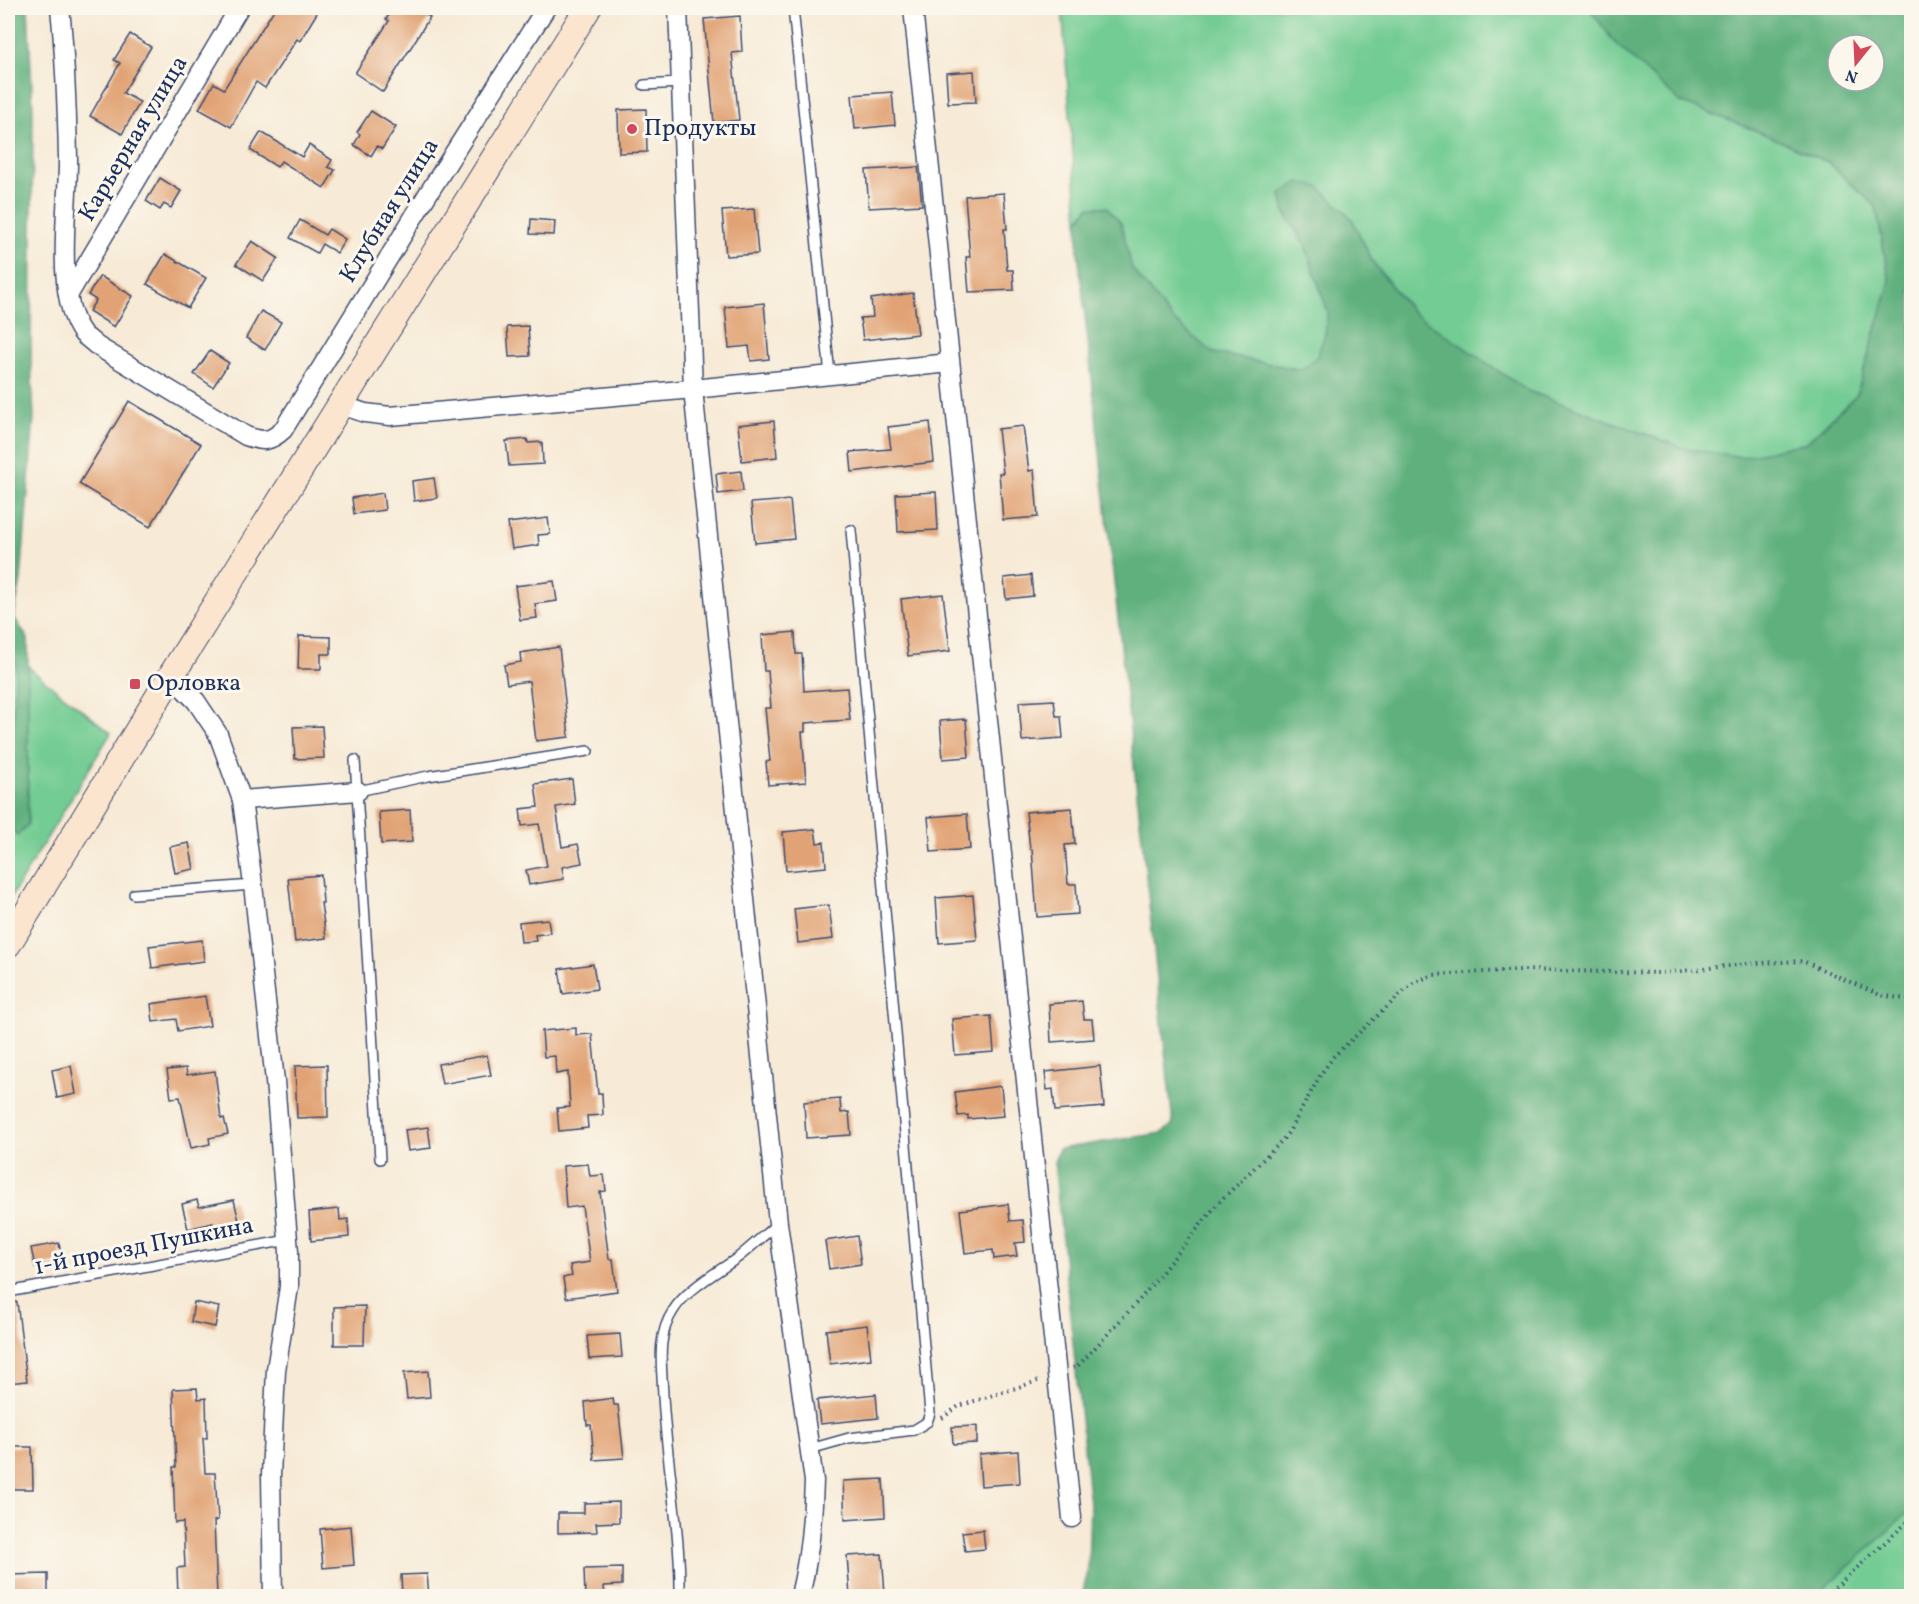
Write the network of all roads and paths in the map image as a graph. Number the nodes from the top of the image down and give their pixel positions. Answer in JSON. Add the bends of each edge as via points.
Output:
{"nodes":[{"id":1,"x":60,"y":8,"type":"edge"},
{"id":2,"x":239,"y":8,"type":"edge"},
{"id":3,"x":546,"y":8,"type":"edge"},
{"id":4,"x":588,"y":8,"type":"edge"},
{"id":5,"x":678,"y":8,"type":"edge"},
{"id":6,"x":793,"y":8,"type":"edge"},
{"id":7,"x":913,"y":8,"type":"edge"},
{"id":8,"x":680,"y":83,"type":"junction"},
{"id":9,"x":644,"y":85,"type":"dead end"},
{"id":10,"x":69,"y":294,"type":"junction"},
{"id":11,"x":950,"y":363,"type":"junction"},
{"id":12,"x":830,"y":375,"type":"junction"},
{"id":13,"x":693,"y":389,"type":"junction"},
{"id":14,"x":341,"y":405,"type":"junction"},
{"id":15,"x":851,"y":530,"type":"dead end"},
{"id":16,"x":171,"y":676,"type":"junction"},
{"id":17,"x":588,"y":751,"type":"dead end"},
{"id":18,"x":355,"y":760,"type":"dead end"},
{"id":19,"x":358,"y":791,"type":"junction"},
{"id":20,"x":242,"y":800,"type":"junction"},
{"id":21,"x":253,"y":885,"type":"junction"},
{"id":22,"x":134,"y":894,"type":"dead end"},
{"id":23,"x":8,"y":942,"type":"edge"},
{"id":24,"x":1911,"y":1000,"type":"edge"},
{"id":25,"x":380,"y":1159,"type":"dead end"},
{"id":26,"x":778,"y":1223,"type":"junction"},
{"id":27,"x":288,"y":1240,"type":"junction"},
{"id":28,"x":8,"y":1292,"type":"edge"},
{"id":29,"x":1056,"y":1376,"type":"junction"},
{"id":30,"x":914,"y":1430,"type":"junction"},
{"id":31,"x":810,"y":1449,"type":"junction"},
{"id":32,"x":1072,"y":1518,"type":"dead end"},
{"id":33,"x":1911,"y":1518,"type":"edge"},
{"id":34,"x":273,"y":1596,"type":"edge"},
{"id":35,"x":680,"y":1596,"type":"edge"},
{"id":36,"x":800,"y":1596,"type":"edge"},
{"id":37,"x":1826,"y":1596,"type":"edge"}],
"edges":[{"from":1,"to":10,"type":"street","via":[[68,161],[64,259]]},
{"from":2,"to":10,"type":"street","name":"Карьерная улица"},
{"from":3,"to":10,"type":"street","name":"Клубная улица","via":[[283,430],[273,439],[262,441],[246,436],[97,346],[83,333]]},
{"from":4,"to":14,"type":"main road"},
{"from":5,"to":8,"type":"street"},
{"from":6,"to":12,"type":"lane"},
{"from":7,"to":11,"type":"street"},
{"from":8,"to":9,"type":"lane"},
{"from":8,"to":13,"type":"street"},
{"from":11,"to":12,"type":"street"},
{"from":11,"to":29,"type":"street"},
{"from":12,"to":13,"type":"street"},
{"from":13,"to":14,"type":"street","via":[[390,416]]},
{"from":13,"to":26,"type":"street"},
{"from":14,"to":16,"type":"main road"},
{"from":15,"to":30,"type":"lane","via":[[930,1413],[927,1422]]},
{"from":16,"to":20,"type":"street","via":[[196,701],[218,734]]},
{"from":16,"to":23,"type":"main road"},
{"from":17,"to":19,"type":"lane"},
{"from":18,"to":19,"type":"lane"},
{"from":19,"to":20,"type":"street"},
{"from":19,"to":25,"type":"lane"},
{"from":20,"to":21,"type":"street"},
{"from":21,"to":22,"type":"lane"},
{"from":21,"to":27,"type":"street"},
{"from":24,"to":29,"type":"path","via":[[1880,995],[1803,961],[1662,973],[1520,970],[1433,975],[1413,982],[1334,1056],[1277,1146],[1219,1202],[1142,1297],[1077,1367]]},
{"from":26,"to":31,"type":"street"},
{"from":26,"to":35,"type":"lane","via":[[691,1291],[674,1308],[664,1327],[661,1344],[665,1440]]},
{"from":27,"to":28,"type":"lane","name":"1-й проезд Пушкина"},
{"from":27,"to":34,"type":"street","via":[[289,1287],[276,1370],[271,1475]]},
{"from":29,"to":30,"type":"path","via":[[959,1406],[930,1425]]},
{"from":29,"to":32,"type":"street"},
{"from":30,"to":31,"type":"lane","via":[[849,1438]]},
{"from":31,"to":36,"type":"street","via":[[813,1515]]},
{"from":33,"to":37,"type":"path"}]}
